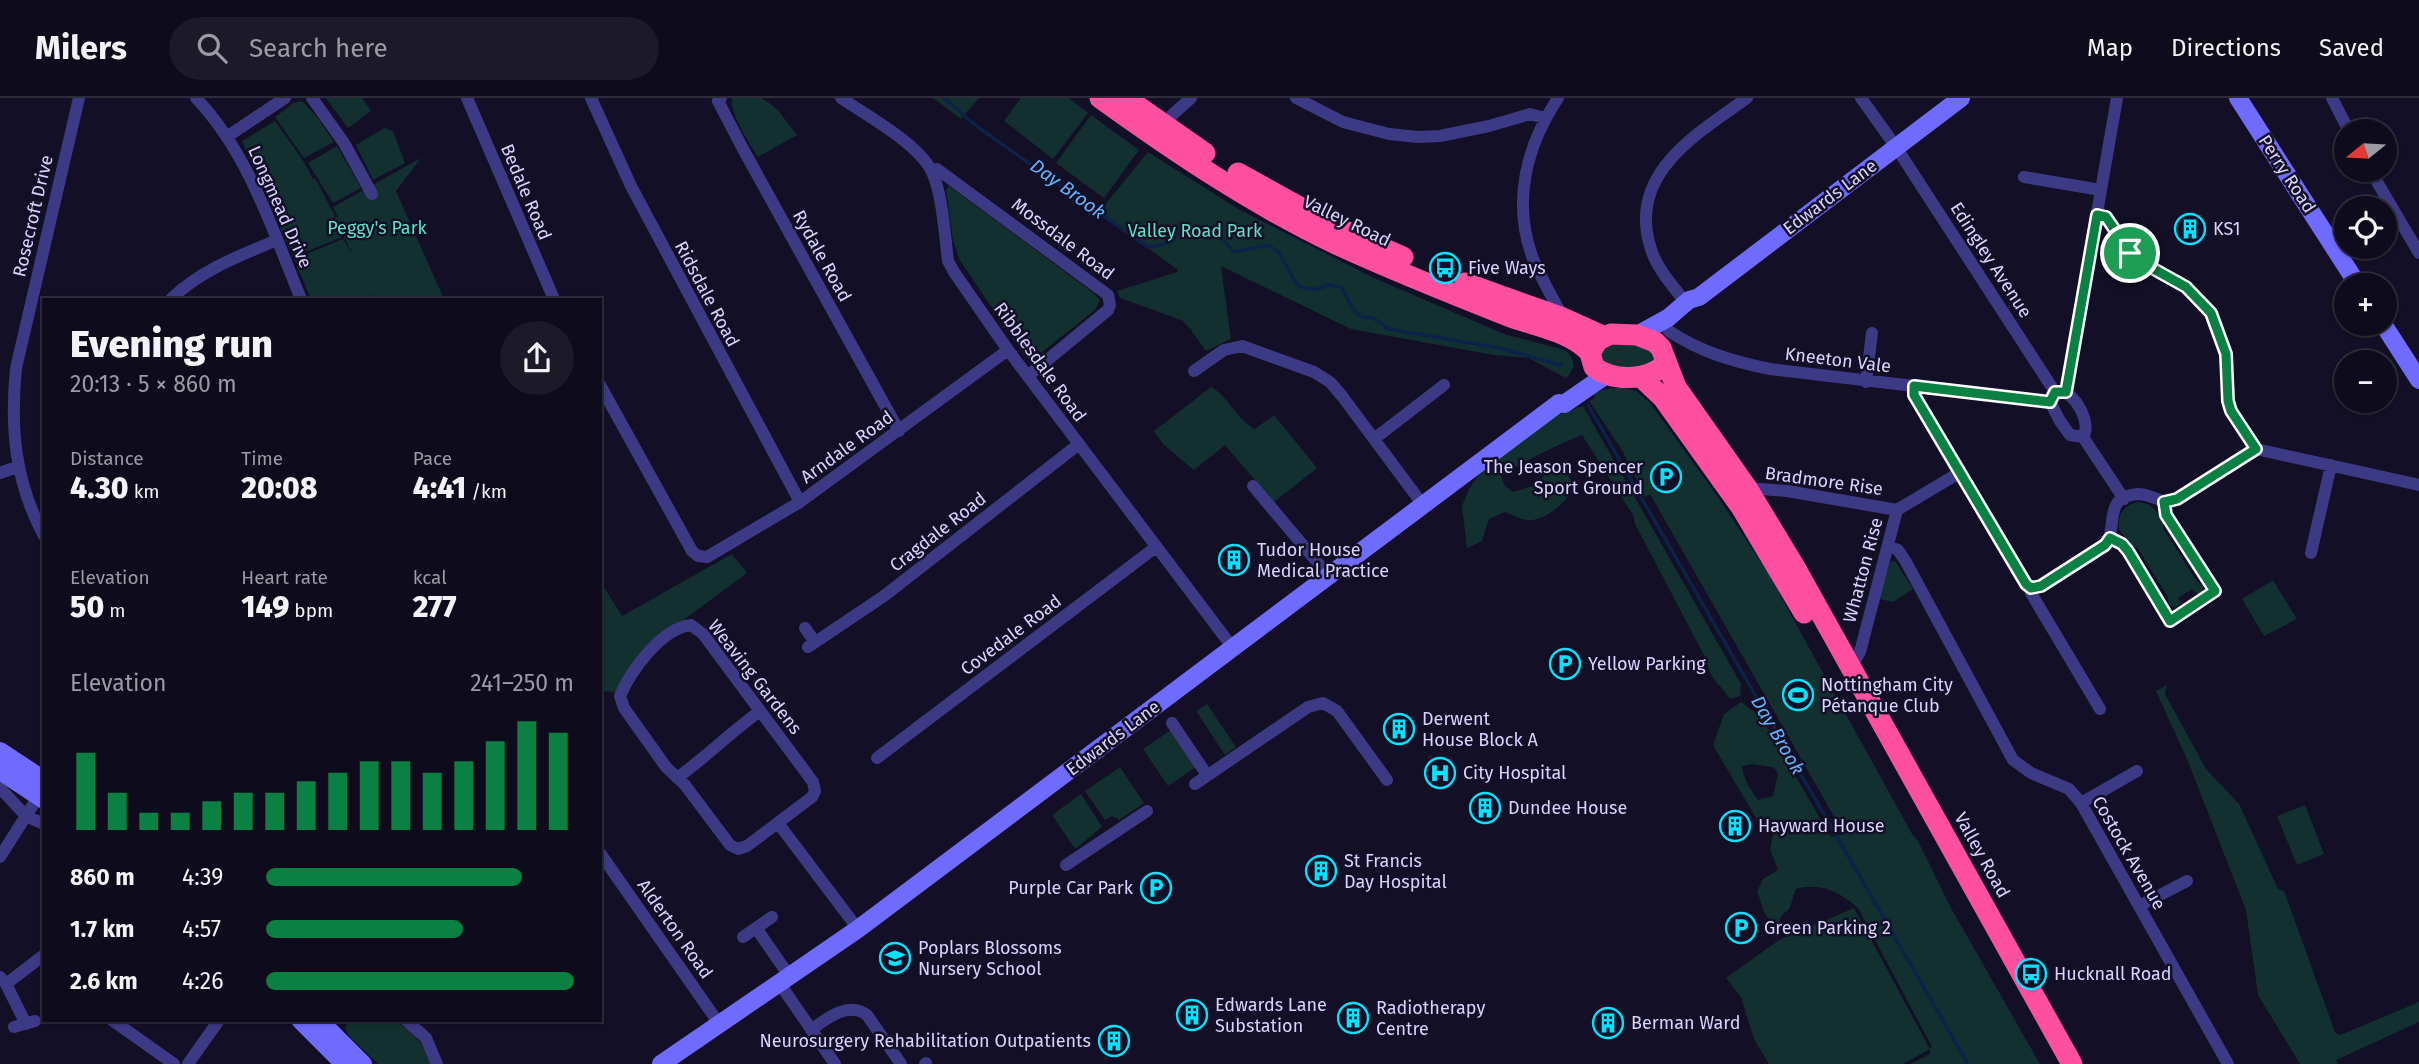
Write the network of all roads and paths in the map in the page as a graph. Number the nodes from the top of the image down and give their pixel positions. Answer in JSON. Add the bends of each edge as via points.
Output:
{"nodes":[{"id":1,"x":79,"y":98,"type":"edge"},
{"id":2,"x":196,"y":98,"type":"edge"},
{"id":3,"x":285,"y":98,"type":"edge"},
{"id":4,"x":312,"y":98,"type":"edge"},
{"id":5,"x":467,"y":98,"type":"edge"},
{"id":6,"x":591,"y":98,"type":"edge"},
{"id":7,"x":721,"y":98,"type":"edge"},
{"id":8,"x":841,"y":98,"type":"edge"},
{"id":9,"x":1100,"y":98,"type":"edge"},
{"id":10,"x":1126,"y":98,"type":"edge"},
{"id":11,"x":1191,"y":98,"type":"edge"},
{"id":12,"x":1296,"y":98,"type":"edge"},
{"id":13,"x":1558,"y":98,"type":"edge"},
{"id":14,"x":1747,"y":98,"type":"edge"},
{"id":15,"x":1861,"y":98,"type":"edge"},
{"id":16,"x":1961,"y":98,"type":"edge"},
{"id":17,"x":2117,"y":98,"type":"edge"},
{"id":18,"x":2238,"y":98,"type":"edge"},
{"id":19,"x":2332,"y":98,"type":"edge"},
{"id":20,"x":1545,"y":118,"type":"junction"},
{"id":21,"x":2343,"y":119,"type":"edge"},
{"id":22,"x":1166,"y":126,"type":"junction"},
{"id":23,"x":228,"y":136,"type":"junction"},
{"id":24,"x":1896,"y":147,"type":"junction"},
{"id":25,"x":932,"y":171,"type":"junction"},
{"id":26,"x":2024,"y":177,"type":"dead end"},
{"id":27,"x":2377,"y":182,"type":"edge"},
{"id":28,"x":2101,"y":190,"type":"junction"},
{"id":29,"x":372,"y":194,"type":"dead end"},
{"id":30,"x":2097,"y":215,"type":"junction"},
{"id":31,"x":277,"y":240,"type":"junction"},
{"id":32,"x":2419,"y":253,"type":"edge"},
{"id":33,"x":2350,"y":273,"type":"edge"},
{"id":34,"x":172,"y":298,"type":"edge"},
{"id":35,"x":301,"y":298,"type":"edge"},
{"id":36,"x":554,"y":298,"type":"edge"},
{"id":37,"x":1692,"y":300,"type":"junction"},
{"id":38,"x":1563,"y":318,"type":"junction"},
{"id":39,"x":1871,"y":332,"type":"dead end"},
{"id":40,"x":1637,"y":335,"type":"junction"},
{"id":41,"x":2391,"y":336,"type":"edge"},
{"id":42,"x":1665,"y":348,"type":"junction"},
{"id":43,"x":1008,"y":350,"type":"junction"},
{"id":44,"x":1598,"y":357,"type":"junction"},
{"id":45,"x":1204,"y":370,"type":"dead end"},
{"id":46,"x":1028,"y":376,"type":"junction"},
{"id":47,"x":1641,"y":377,"type":"junction"},
{"id":48,"x":2419,"y":380,"type":"edge"},
{"id":49,"x":1866,"y":382,"type":"junction"},
{"id":50,"x":1914,"y":386,"type":"junction"},
{"id":51,"x":602,"y":389,"type":"edge"},
{"id":52,"x":1442,"y":392,"type":"dead end"},
{"id":53,"x":2057,"y":395,"type":"junction"},
{"id":54,"x":899,"y":431,"type":"junction"},
{"id":55,"x":2083,"y":437,"type":"junction"},
{"id":56,"x":1374,"y":439,"type":"junction"},
{"id":57,"x":1079,"y":444,"type":"junction"},
{"id":58,"x":2256,"y":449,"type":"junction"},
{"id":59,"x":2331,"y":465,"type":"junction"},
{"id":60,"x":19,"y":466,"type":"junction"},
{"id":61,"x":0,"y":472,"type":"edge"},
{"id":62,"x":1959,"y":473,"type":"junction"},
{"id":63,"x":2419,"y":485,"type":"edge"},
{"id":64,"x":1253,"y":486,"type":"dead end"},
{"id":65,"x":1747,"y":488,"type":"junction"},
{"id":66,"x":2124,"y":499,"type":"junction"},
{"id":67,"x":800,"y":502,"type":"junction"},
{"id":68,"x":2164,"y":502,"type":"junction"},
{"id":69,"x":1423,"y":505,"type":"junction"},
{"id":70,"x":1897,"y":510,"type":"junction"},
{"id":71,"x":39,"y":512,"type":"edge"},
{"id":72,"x":2110,"y":538,"type":"junction"},
{"id":73,"x":1888,"y":546,"type":"junction"},
{"id":74,"x":1156,"y":547,"type":"junction"},
{"id":75,"x":2311,"y":553,"type":"dead end"},
{"id":76,"x":1329,"y":576,"type":"junction"},
{"id":77,"x":2031,"y":588,"type":"junction"},
{"id":78,"x":805,"y":628,"type":"dead end"},
{"id":79,"x":1233,"y":648,"type":"junction"},
{"id":80,"x":1845,"y":671,"type":"junction"},
{"id":81,"x":2100,"y":709,"type":"dead end"},
{"id":82,"x":760,"y":711,"type":"junction"},
{"id":83,"x":1172,"y":723,"type":"dead end"},
{"id":84,"x":878,"y":739,"type":"dead end"},
{"id":85,"x":0,"y":751,"type":"edge"},
{"id":86,"x":0,"y":771,"type":"edge"},
{"id":87,"x":2137,"y":771,"type":"dead end"},
{"id":88,"x":1208,"y":775,"type":"junction"},
{"id":89,"x":677,"y":778,"type":"junction"},
{"id":90,"x":1387,"y":780,"type":"dead end"},
{"id":91,"x":1195,"y":784,"type":"dead end"},
{"id":92,"x":0,"y":788,"type":"edge"},
{"id":93,"x":42,"y":791,"type":"edge"},
{"id":94,"x":2081,"y":803,"type":"junction"},
{"id":95,"x":1147,"y":811,"type":"dead end"},
{"id":96,"x":26,"y":816,"type":"junction"},
{"id":97,"x":778,"y":822,"type":"junction"},
{"id":98,"x":42,"y":823,"type":"edge"},
{"id":99,"x":602,"y":856,"type":"edge"},
{"id":100,"x":0,"y":857,"type":"edge"},
{"id":101,"x":1066,"y":865,"type":"dead end"},
{"id":102,"x":2187,"y":881,"type":"dead end"},
{"id":103,"x":2139,"y":906,"type":"junction"},
{"id":104,"x":772,"y":917,"type":"dead end"},
{"id":105,"x":756,"y":928,"type":"junction"},
{"id":106,"x":858,"y":929,"type":"junction"},
{"id":107,"x":743,"y":937,"type":"dead end"},
{"id":108,"x":42,"y":956,"type":"edge"},
{"id":109,"x":3,"y":981,"type":"edge"},
{"id":110,"x":785,"y":981,"type":"junction"},
{"id":111,"x":115,"y":1022,"type":"edge"},
{"id":112,"x":218,"y":1022,"type":"edge"},
{"id":113,"x":297,"y":1022,"type":"edge"},
{"id":114,"x":305,"y":1022,"type":"edge"},
{"id":115,"x":25,"y":1024,"type":"dead end"},
{"id":116,"x":422,"y":1024,"type":"edge"},
{"id":117,"x":720,"y":1025,"type":"junction"},
{"id":118,"x":811,"y":1030,"type":"junction"},
{"id":119,"x":328,"y":1032,"type":"edge"},
{"id":120,"x":174,"y":1064,"type":"edge"},
{"id":121,"x":188,"y":1064,"type":"edge"},
{"id":122,"x":344,"y":1064,"type":"edge"},
{"id":123,"x":363,"y":1064,"type":"edge"},
{"id":124,"x":437,"y":1064,"type":"edge"},
{"id":125,"x":662,"y":1064,"type":"edge"},
{"id":126,"x":835,"y":1064,"type":"edge"},
{"id":127,"x":901,"y":1064,"type":"edge"},
{"id":128,"x":2057,"y":1064,"type":"edge"},
{"id":129,"x":2072,"y":1064,"type":"edge"},
{"id":130,"x":2228,"y":1064,"type":"edge"}],
"edges":[{"from":1,"to":60,"type":"street","name":"Rosecroft Drive","via":[[16,368],[13,436]]},
{"from":2,"to":23,"type":"street","name":"Longmead Drive"},
{"from":3,"to":23,"type":"street"},
{"from":4,"to":29,"type":"street"},
{"from":5,"to":36,"type":"street","name":"Bedale Road"},
{"from":6,"to":67,"type":"street","name":"Ridsdale Road","via":[[660,243]]},
{"from":7,"to":54,"type":"street","name":"Rydale Road","via":[[743,149]]},
{"from":8,"to":25,"type":"street","via":[[922,157]]},
{"from":9,"to":44,"type":"highway","name":"Valley Road","via":[[1177,152],[1295,223],[1401,272],[1566,336]]},
{"from":10,"to":22,"type":"highway","name":"Valley Road"},
{"from":11,"to":22,"type":"street"},
{"from":12,"to":20,"type":"street","via":[[1343,122],[1408,136],[1440,136],[1530,114]]},
{"from":13,"to":20,"type":"street"},
{"from":14,"to":37,"type":"street","via":[[1683,145],[1654,184],[1647,205],[1651,249],[1663,272]]},
{"from":15,"to":24,"type":"street","name":"Edingley Avenue"},
{"from":16,"to":24,"type":"street","name":"Edwards Lane"},
{"from":17,"to":28,"type":"street"},
{"from":18,"to":33,"type":"street","name":"Perry Road"},
{"from":19,"to":21,"type":"street"},
{"from":20,"to":38,"type":"street","via":[[1530,152],[1523,206],[1531,255]]},
{"from":22,"to":38,"type":"highway","name":"Valley Road","via":[[1238,173],[1334,226],[1450,277]]},
{"from":23,"to":31,"type":"street","name":"Longmead Drive"},
{"from":24,"to":37,"type":"street","name":"Edwards Lane"},
{"from":24,"to":53,"type":"street","name":"Edingley Avenue"},
{"from":25,"to":43,"type":"street","name":"Ribblesdale Road","via":[[948,261]]},
{"from":25,"to":46,"type":"street","name":"Mossdale Road","via":[[937,169],[1108,295],[1108,310]]},
{"from":26,"to":28,"type":"street"},
{"from":27,"to":32,"type":"street"},
{"from":28,"to":30,"type":"street"},
{"from":30,"to":53,"type":"street"},
{"from":30,"to":58,"type":"street","via":[[2106,217],[2134,258],[2186,287],[2211,313],[2226,354],[2231,411]]},
{"from":31,"to":34,"type":"street","via":[[208,271]]},
{"from":31,"to":35,"type":"street","name":"Longmead Drive"},
{"from":37,"to":40,"type":"street","name":"Edwards Lane"},
{"from":37,"to":42,"type":"street","name":"Edwards Lane","via":[[1693,307],[1676,321]]},
{"from":38,"to":44,"type":"highway","name":"Valley Road"},
{"from":39,"to":49,"type":"street"},
{"from":40,"to":42,"type":"highway"},
{"from":40,"to":44,"type":"highway","via":[[1611,334]]},
{"from":41,"to":48,"type":"street"},
{"from":42,"to":47,"type":"highway","via":[[1653,373]]},
{"from":42,"to":49,"type":"street","name":"Kneeton Vale","via":[[1702,349],[1745,364]]},
{"from":42,"to":65,"type":"highway","name":"Valley Road","via":[[1685,401]]},
{"from":43,"to":46,"type":"street","name":"Ribblesdale Road"},
{"from":43,"to":54,"type":"street","name":"Arndale Road"},
{"from":44,"to":47,"type":"highway"},
{"from":44,"to":69,"type":"street","name":"Edwards Lane","via":[[1564,404],[1559,403]]},
{"from":45,"to":56,"type":"street","via":[[1224,350],[1242,346],[1314,372],[1329,382]]},
{"from":46,"to":57,"type":"street","name":"Ribblesdale Road"},
{"from":47,"to":80,"type":"highway","name":"Valley Road","via":[[1663,398],[1741,507]]},
{"from":49,"to":50,"type":"street","name":"Kneeton Vale"},
{"from":50,"to":53,"type":"street","name":"Kneeton Vale"},
{"from":50,"to":62,"type":"street","via":[[1918,403]]},
{"from":51,"to":67,"type":"street","name":"Arndale Road","via":[[698,556],[716,553]]},
{"from":52,"to":56,"type":"street"},
{"from":53,"to":55,"type":"street","name":"Edingley Avenue","via":[[2060,421],[2070,435]]},
{"from":53,"to":55,"type":"street","name":"Edingley Avenue","via":[[2072,397],[2086,422]]},
{"from":54,"to":67,"type":"street","name":"Arndale Road"},
{"from":55,"to":66,"type":"street","name":"Edingley Avenue"},
{"from":56,"to":69,"type":"street"},
{"from":57,"to":74,"type":"street","name":"Ribblesdale Road"},
{"from":57,"to":78,"type":"street","name":"Cragdale Road","via":[[884,596],[811,645]]},
{"from":58,"to":59,"type":"street"},
{"from":58,"to":68,"type":"street","via":[[2177,499]]},
{"from":59,"to":63,"type":"street"},
{"from":59,"to":75,"type":"street"},
{"from":60,"to":61,"type":"street"},
{"from":60,"to":71,"type":"street","name":"Rosecroft Drive"},
{"from":62,"to":70,"type":"street","name":"Whatton Rise"},
{"from":62,"to":77,"type":"street"},
{"from":64,"to":76,"type":"street"},
{"from":65,"to":70,"type":"street","name":"Bradmore Rise"},
{"from":65,"to":80,"type":"highway","name":"Valley Road","via":[[1796,569]]},
{"from":66,"to":68,"type":"street","via":[[2141,494]]},
{"from":66,"to":72,"type":"street","via":[[2112,512]]},
{"from":68,"to":72,"type":"street","via":[[2166,515],[2215,591],[2170,621],[2128,551]]},
{"from":69,"to":76,"type":"street","name":"Edwards Lane"},
{"from":70,"to":73,"type":"street","name":"Whatton Rise"},
{"from":72,"to":77,"type":"street","via":[[2041,586]]},
{"from":73,"to":80,"type":"street","name":"Whatton Rise","via":[[1860,652]]},
{"from":73,"to":94,"type":"street","name":"Costock Avenue","via":[[1898,550],[1906,562],[2013,761],[2069,789]]},
{"from":74,"to":79,"type":"street","name":"Ribblesdale Road"},
{"from":74,"to":84,"type":"street","name":"Covedale Road","via":[[882,754]]},
{"from":76,"to":79,"type":"street","name":"Edwards Lane"},
{"from":77,"to":81,"type":"street"},
{"from":79,"to":106,"type":"street","name":"Edwards Lane"},
{"from":80,"to":128,"type":"highway","name":"Valley Road"},
{"from":80,"to":129,"type":"highway","name":"Valley Road"},
{"from":82,"to":89,"type":"street"},
{"from":82,"to":89,"type":"street","name":"Weaving Gardens","via":[[696,627],[681,626],[657,642],[620,696],[624,709]]},
{"from":82,"to":97,"type":"street","name":"Weaving Gardens","via":[[815,791]]},
{"from":83,"to":88,"type":"street"},
{"from":85,"to":93,"type":"street"},
{"from":86,"to":93,"type":"street"},
{"from":87,"to":94,"type":"street"},
{"from":88,"to":90,"type":"street","via":[[1308,708],[1323,703],[1337,711]]},
{"from":88,"to":91,"type":"street"},
{"from":89,"to":97,"type":"street","name":"Weaving Gardens","via":[[738,849]]},
{"from":92,"to":96,"type":"street"},
{"from":93,"to":96,"type":"street"},
{"from":94,"to":103,"type":"street","name":"Costock Avenue"},
{"from":95,"to":101,"type":"street","via":[[1112,827]]},
{"from":96,"to":98,"type":"street"},
{"from":96,"to":100,"type":"street"},
{"from":97,"to":106,"type":"street"},
{"from":99,"to":117,"type":"street","name":"Alderton Road"},
{"from":102,"to":103,"type":"street"},
{"from":103,"to":130,"type":"street","name":"Costock Avenue"},
{"from":104,"to":105,"type":"street"},
{"from":105,"to":107,"type":"street"},
{"from":105,"to":110,"type":"street"},
{"from":106,"to":110,"type":"street","name":"Edwards Lane"},
{"from":108,"to":109,"type":"street"},
{"from":109,"to":115,"type":"street"},
{"from":110,"to":117,"type":"street","name":"Edwards Lane"},
{"from":110,"to":118,"type":"street"},
{"from":111,"to":120,"type":"street"},
{"from":112,"to":121,"type":"street"},
{"from":113,"to":119,"type":"street"},
{"from":114,"to":119,"type":"street"},
{"from":116,"to":124,"type":"street"},
{"from":117,"to":125,"type":"street","name":"Edwards Lane"},
{"from":118,"to":126,"type":"street"},
{"from":118,"to":127,"type":"street","via":[[829,1017],[853,1008],[861,1010]]},
{"from":119,"to":122,"type":"street"},
{"from":119,"to":123,"type":"street"}]}
